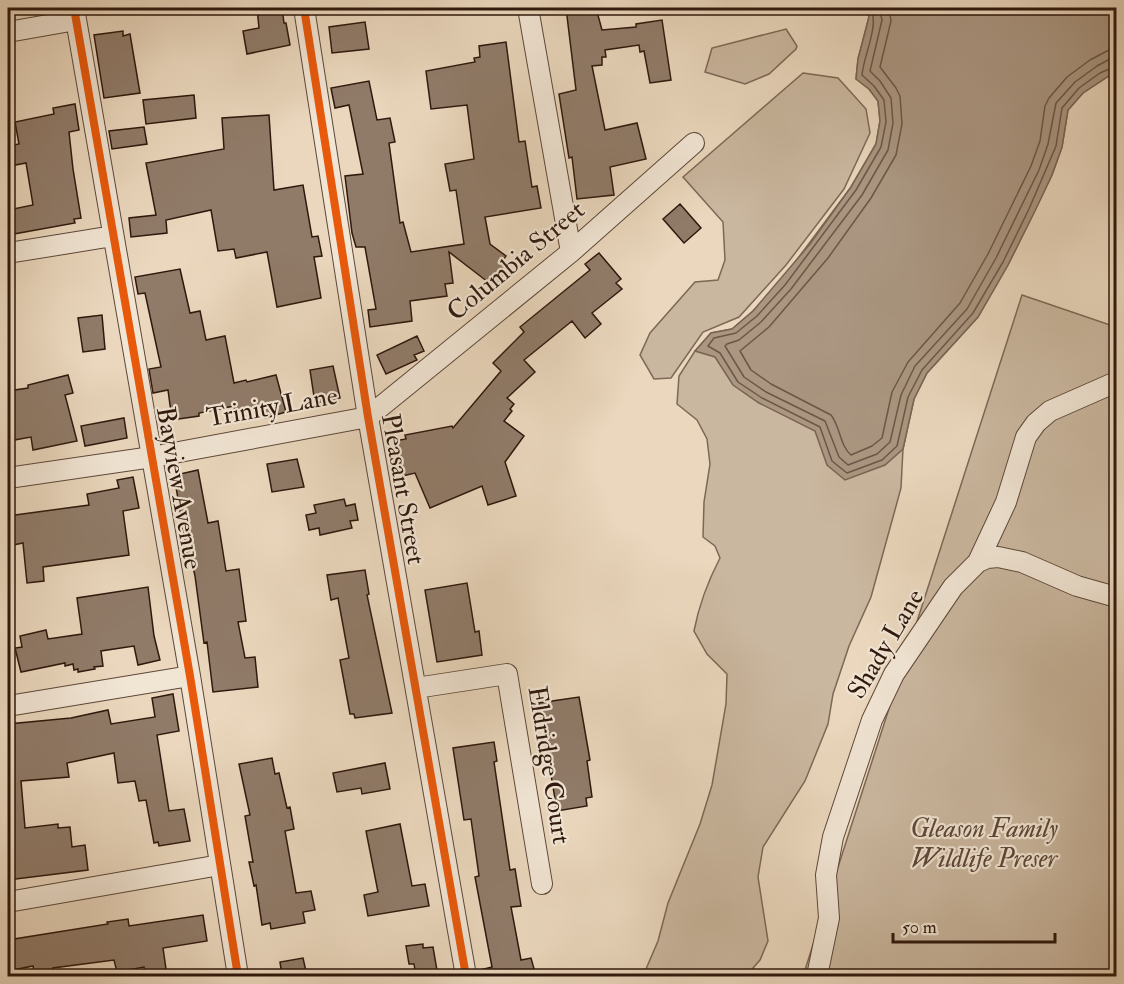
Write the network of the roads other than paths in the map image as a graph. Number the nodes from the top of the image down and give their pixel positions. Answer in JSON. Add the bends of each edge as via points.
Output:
{"nodes":[{"id":1,"x":304,"y":8,"type":"edge"},
{"id":2,"x":528,"y":8,"type":"edge"},
{"id":3,"x":75,"y":14,"type":"edge"},
{"id":4,"x":8,"y":32,"type":"edge"},
{"id":5,"x":694,"y":143,"type":"dead end"},
{"id":6,"x":113,"y":236,"type":"junction"},
{"id":7,"x":571,"y":252,"type":"junction"},
{"id":8,"x":8,"y":253,"type":"edge"},
{"id":9,"x":1116,"y":382,"type":"edge"},
{"id":10,"x":368,"y":417,"type":"junction"},
{"id":11,"x":152,"y":457,"type":"junction"},
{"id":12,"x":8,"y":478,"type":"edge"},
{"id":13,"x":978,"y":562,"type":"junction"},
{"id":14,"x":1116,"y":597,"type":"edge"},
{"id":15,"x":190,"y":675,"type":"junction"},
{"id":16,"x":416,"y":688,"type":"junction"},
{"id":17,"x":8,"y":706,"type":"edge"},
{"id":18,"x":220,"y":865,"type":"junction"},
{"id":19,"x":542,"y":884,"type":"dead end"},
{"id":20,"x":8,"y":902,"type":"edge"},
{"id":21,"x":238,"y":976,"type":"edge"},
{"id":22,"x":465,"y":976,"type":"edge"},
{"id":23,"x":818,"y":976,"type":"edge"}],
"edges":[{"from":1,"to":10,"type":"street","name":"Pleasant Street"},
{"from":2,"to":7,"type":"street"},
{"from":3,"to":4,"type":"street"},
{"from":3,"to":6,"type":"street","name":"Bayview Avenue"},
{"from":5,"to":7,"type":"street","name":"Columbia Street"},
{"from":6,"to":8,"type":"street"},
{"from":6,"to":11,"type":"street","name":"Bayview Avenue"},
{"from":7,"to":10,"type":"street","name":"Columbia Street"},
{"from":9,"to":13,"type":"street","via":[[1050,411],[1036,423],[1026,437],[1006,501]]},
{"from":10,"to":11,"type":"street","name":"Trinity Lane"},
{"from":10,"to":16,"type":"street","name":"Pleasant Street"},
{"from":11,"to":12,"type":"street","name":"Trinity Lane"},
{"from":11,"to":15,"type":"street","name":"Bayview Avenue"},
{"from":13,"to":14,"type":"street","via":[[998,557],[1022,562],[1077,586]]},
{"from":13,"to":23,"type":"street","name":"Shady Lane","via":[[953,587],[926,626],[894,674],[872,720],[833,837],[826,875],[829,918]]},
{"from":15,"to":17,"type":"street"},
{"from":15,"to":18,"type":"street","name":"Bayview Avenue"},
{"from":16,"to":19,"type":"street","name":"Eldridge Court","via":[[507,674]]},
{"from":16,"to":22,"type":"street","name":"Pleasant Street"},
{"from":18,"to":20,"type":"street"},
{"from":18,"to":21,"type":"street","name":"Bayview Avenue"}]}
